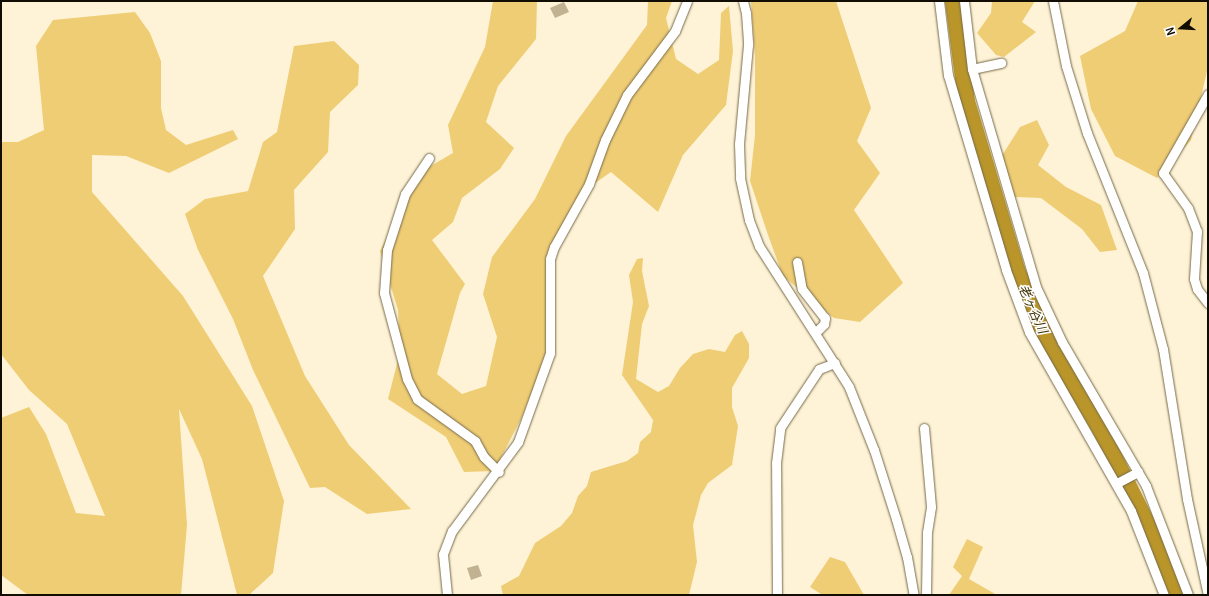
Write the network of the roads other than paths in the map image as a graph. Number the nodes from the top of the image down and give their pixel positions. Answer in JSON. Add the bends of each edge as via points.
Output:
{"nodes":[{"id":1,"x":687,"y":1,"type":"edge"},
{"id":2,"x":743,"y":1,"type":"edge"},
{"id":3,"x":940,"y":1,"type":"edge"},
{"id":4,"x":964,"y":1,"type":"edge"},
{"id":5,"x":1053,"y":1,"type":"edge"},
{"id":6,"x":1001,"y":63,"type":"dead end"},
{"id":7,"x":972,"y":69,"type":"junction"},
{"id":8,"x":1208,"y":94,"type":"edge"},
{"id":9,"x":429,"y":158,"type":"dead end"},
{"id":10,"x":797,"y":262,"type":"dead end"},
{"id":11,"x":1208,"y":303,"type":"edge"},
{"id":12,"x":816,"y":332,"type":"junction"},
{"id":13,"x":835,"y":363,"type":"junction"},
{"id":14,"x":924,"y":428,"type":"dead end"},
{"id":15,"x":498,"y":472,"type":"junction"},
{"id":16,"x":1138,"y":472,"type":"junction"},
{"id":17,"x":1117,"y":483,"type":"junction"},
{"id":18,"x":447,"y":595,"type":"edge"},
{"id":19,"x":777,"y":595,"type":"edge"},
{"id":20,"x":914,"y":595,"type":"edge"},
{"id":21,"x":928,"y":595,"type":"edge"},
{"id":22,"x":1164,"y":595,"type":"edge"},
{"id":23,"x":1188,"y":595,"type":"edge"},
{"id":24,"x":1208,"y":595,"type":"edge"}],
"edges":[{"from":1,"to":15,"type":"street","via":[[675,32],[627,95],[605,140],[589,184],[554,247],[550,259],[550,352],[518,442]]},
{"from":2,"to":12,"type":"street","via":[[748,46],[739,144],[740,171],[749,220],[759,246]]},
{"from":3,"to":17,"type":"street","via":[[948,75],[1006,270],[1030,332]]},
{"from":4,"to":7,"type":"street"},
{"from":5,"to":24,"type":"street","via":[[1066,66],[1087,133],[1145,281],[1163,349],[1187,499]]},
{"from":6,"to":7,"type":"street"},
{"from":7,"to":16,"type":"street","via":[[1036,287],[1062,342]]},
{"from":8,"to":11,"type":"street","via":[[1163,173],[1188,208],[1196,231],[1194,279],[1197,289]]},
{"from":9,"to":15,"type":"street","via":[[405,194],[387,250],[384,293],[407,379],[417,398],[475,441],[484,457]]},
{"from":10,"to":12,"type":"street","via":[[802,289],[825,318],[824,324]]},
{"from":12,"to":13,"type":"street"},
{"from":13,"to":19,"type":"street","via":[[819,369],[780,428],[776,463]]},
{"from":13,"to":20,"type":"street","via":[[849,387],[874,450],[907,556]]},
{"from":14,"to":21,"type":"street","via":[[931,507],[927,532]]},
{"from":15,"to":18,"type":"street","via":[[452,531],[443,554]]},
{"from":16,"to":17,"type":"street"},
{"from":16,"to":23,"type":"street","via":[[1175,557]]},
{"from":17,"to":22,"type":"street"},
{"from":20,"to":21,"type":"street"}]}
